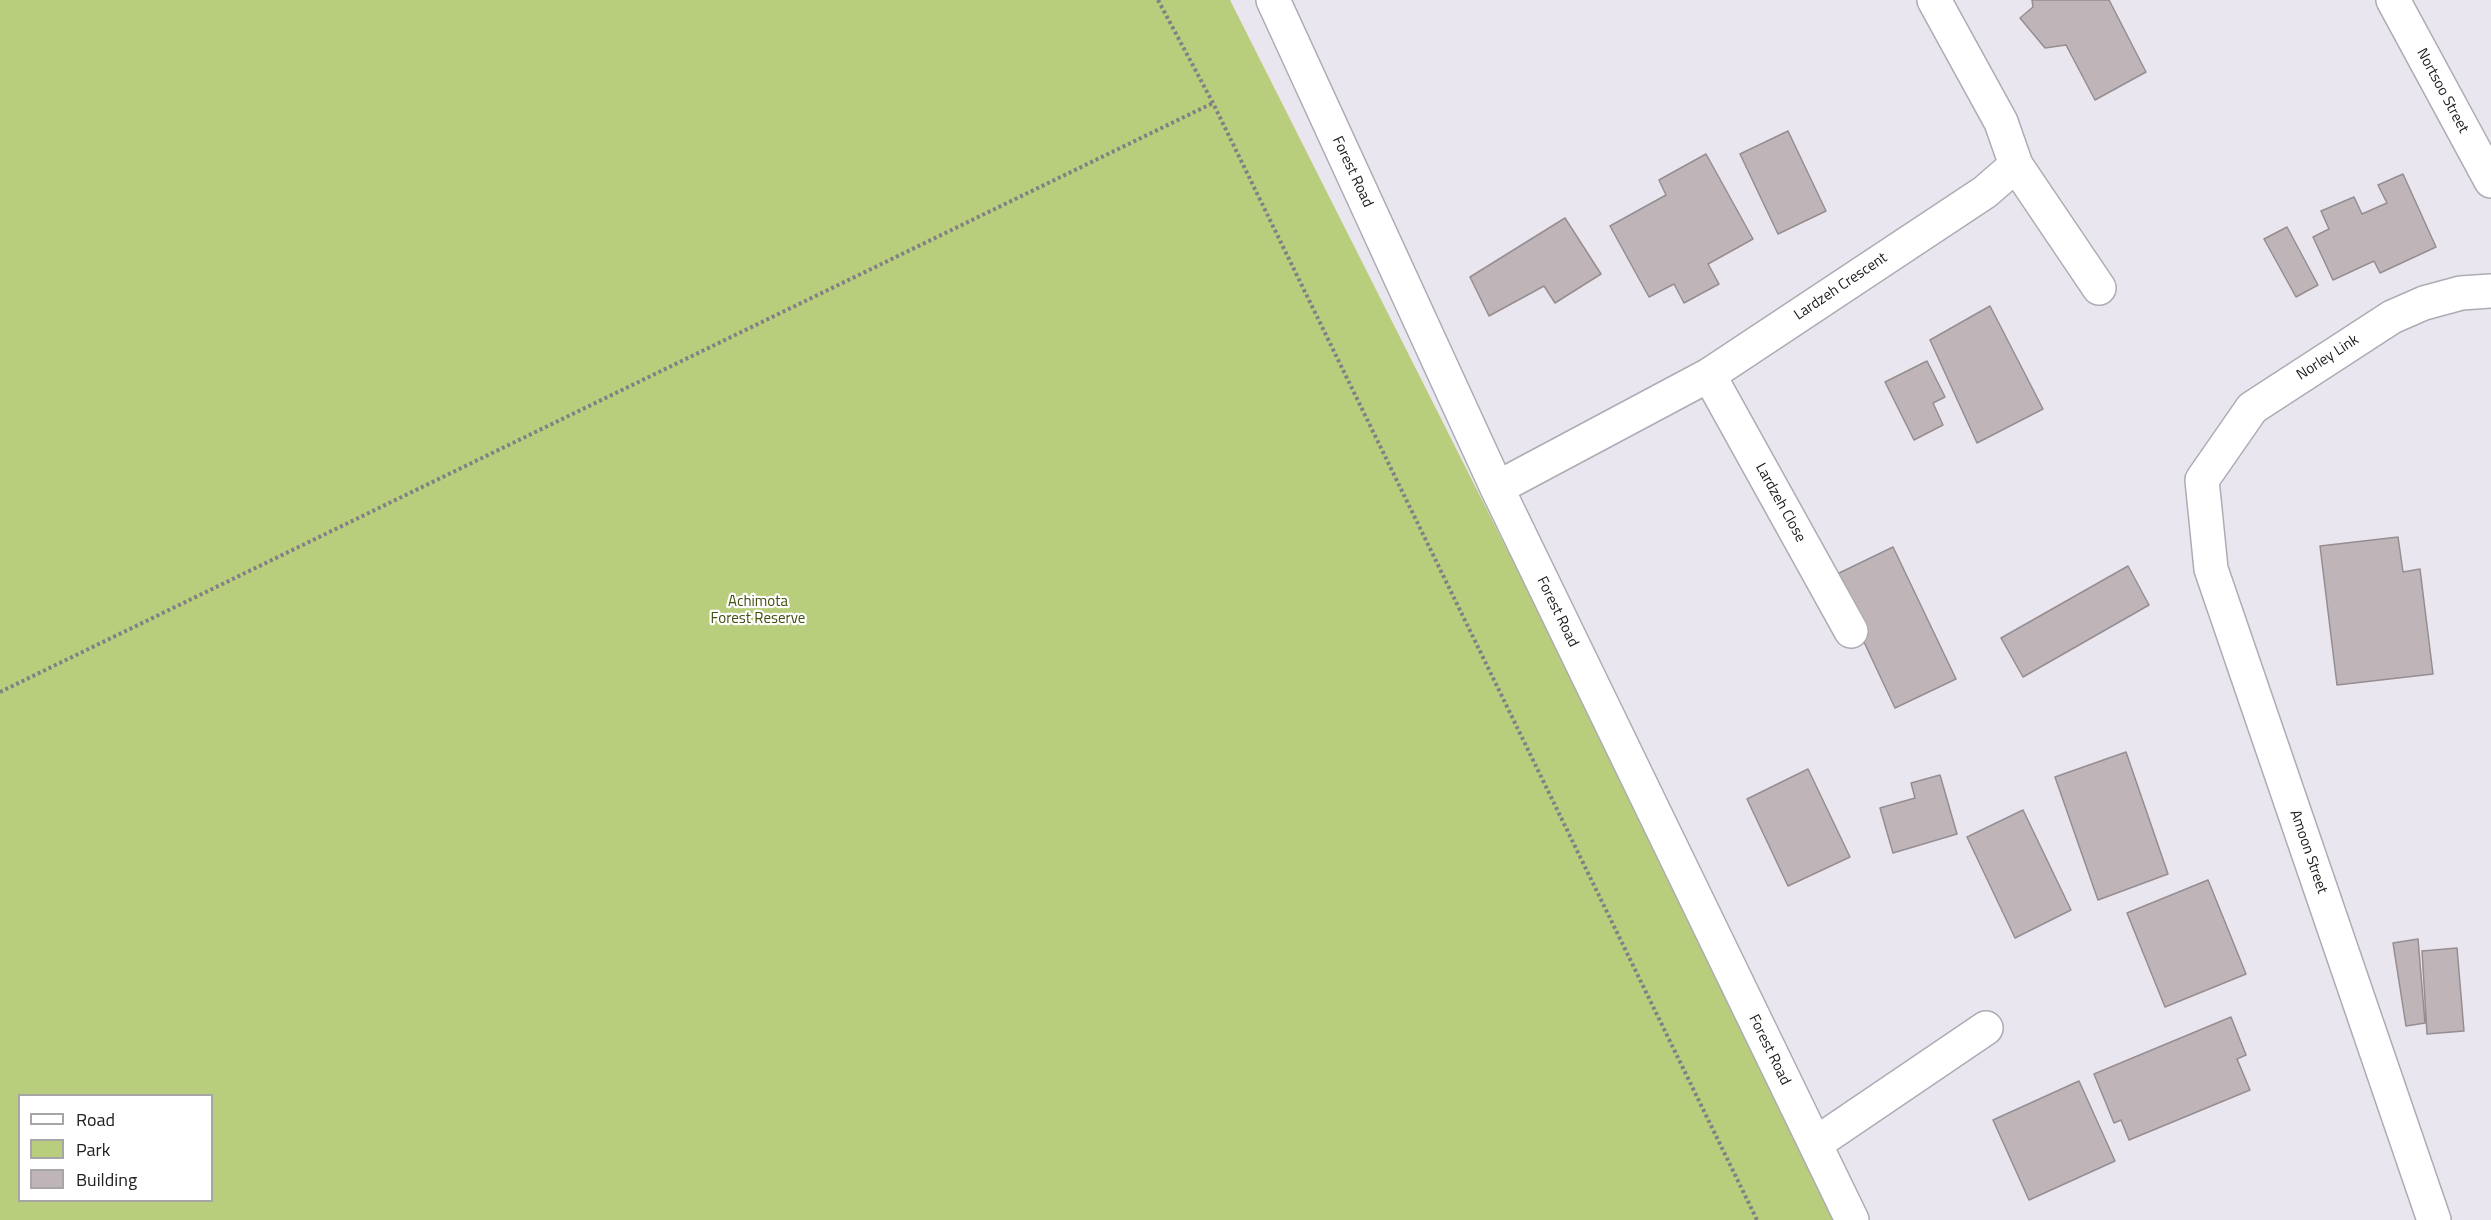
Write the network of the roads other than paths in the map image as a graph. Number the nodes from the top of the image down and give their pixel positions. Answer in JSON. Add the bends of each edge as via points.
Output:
{"nodes":[{"id":1,"x":1273,"y":0,"type":"edge"},
{"id":2,"x":1934,"y":0,"type":"edge"},
{"id":3,"x":2393,"y":0,"type":"edge"},
{"id":4,"x":2016,"y":165,"type":"junction"},
{"id":5,"x":2487,"y":165,"type":"edge"},
{"id":6,"x":2099,"y":288,"type":"dead end"},
{"id":7,"x":2491,"y":291,"type":"edge"},
{"id":8,"x":1709,"y":375,"type":"junction"},
{"id":9,"x":2202,"y":480,"type":"joint"},
{"id":10,"x":1497,"y":488,"type":"junction"},
{"id":11,"x":1851,"y":631,"type":"dead end"},
{"id":12,"x":1986,"y":1028,"type":"dead end"},
{"id":13,"x":1815,"y":1144,"type":"junction"},
{"id":14,"x":1852,"y":1220,"type":"edge"},
{"id":15,"x":2434,"y":1220,"type":"edge"}],
"edges":[{"from":1,"to":10,"type":"street","name":"Forest Road"},
{"from":2,"to":4,"type":"street","via":[[2001,122]]},
{"from":3,"to":5,"type":"street","name":"Nortsoo Street"},
{"from":4,"to":6,"type":"street"},
{"from":4,"to":8,"type":"street","name":"Lardzeh Crescent","via":[[1984,192]]},
{"from":7,"to":9,"type":"street","name":"Norley Link","via":[[2460,293],[2392,317],[2252,408]]},
{"from":8,"to":10,"type":"street","name":"Lardzeh Crescent"},
{"from":8,"to":11,"type":"street","name":"Lardzeh Close"},
{"from":9,"to":15,"type":"street","name":"Amoon Street","via":[[2211,569]]},
{"from":10,"to":13,"type":"street","name":"Forest Road"},
{"from":12,"to":13,"type":"street"},
{"from":13,"to":14,"type":"street","name":"Forest Road"}]}
